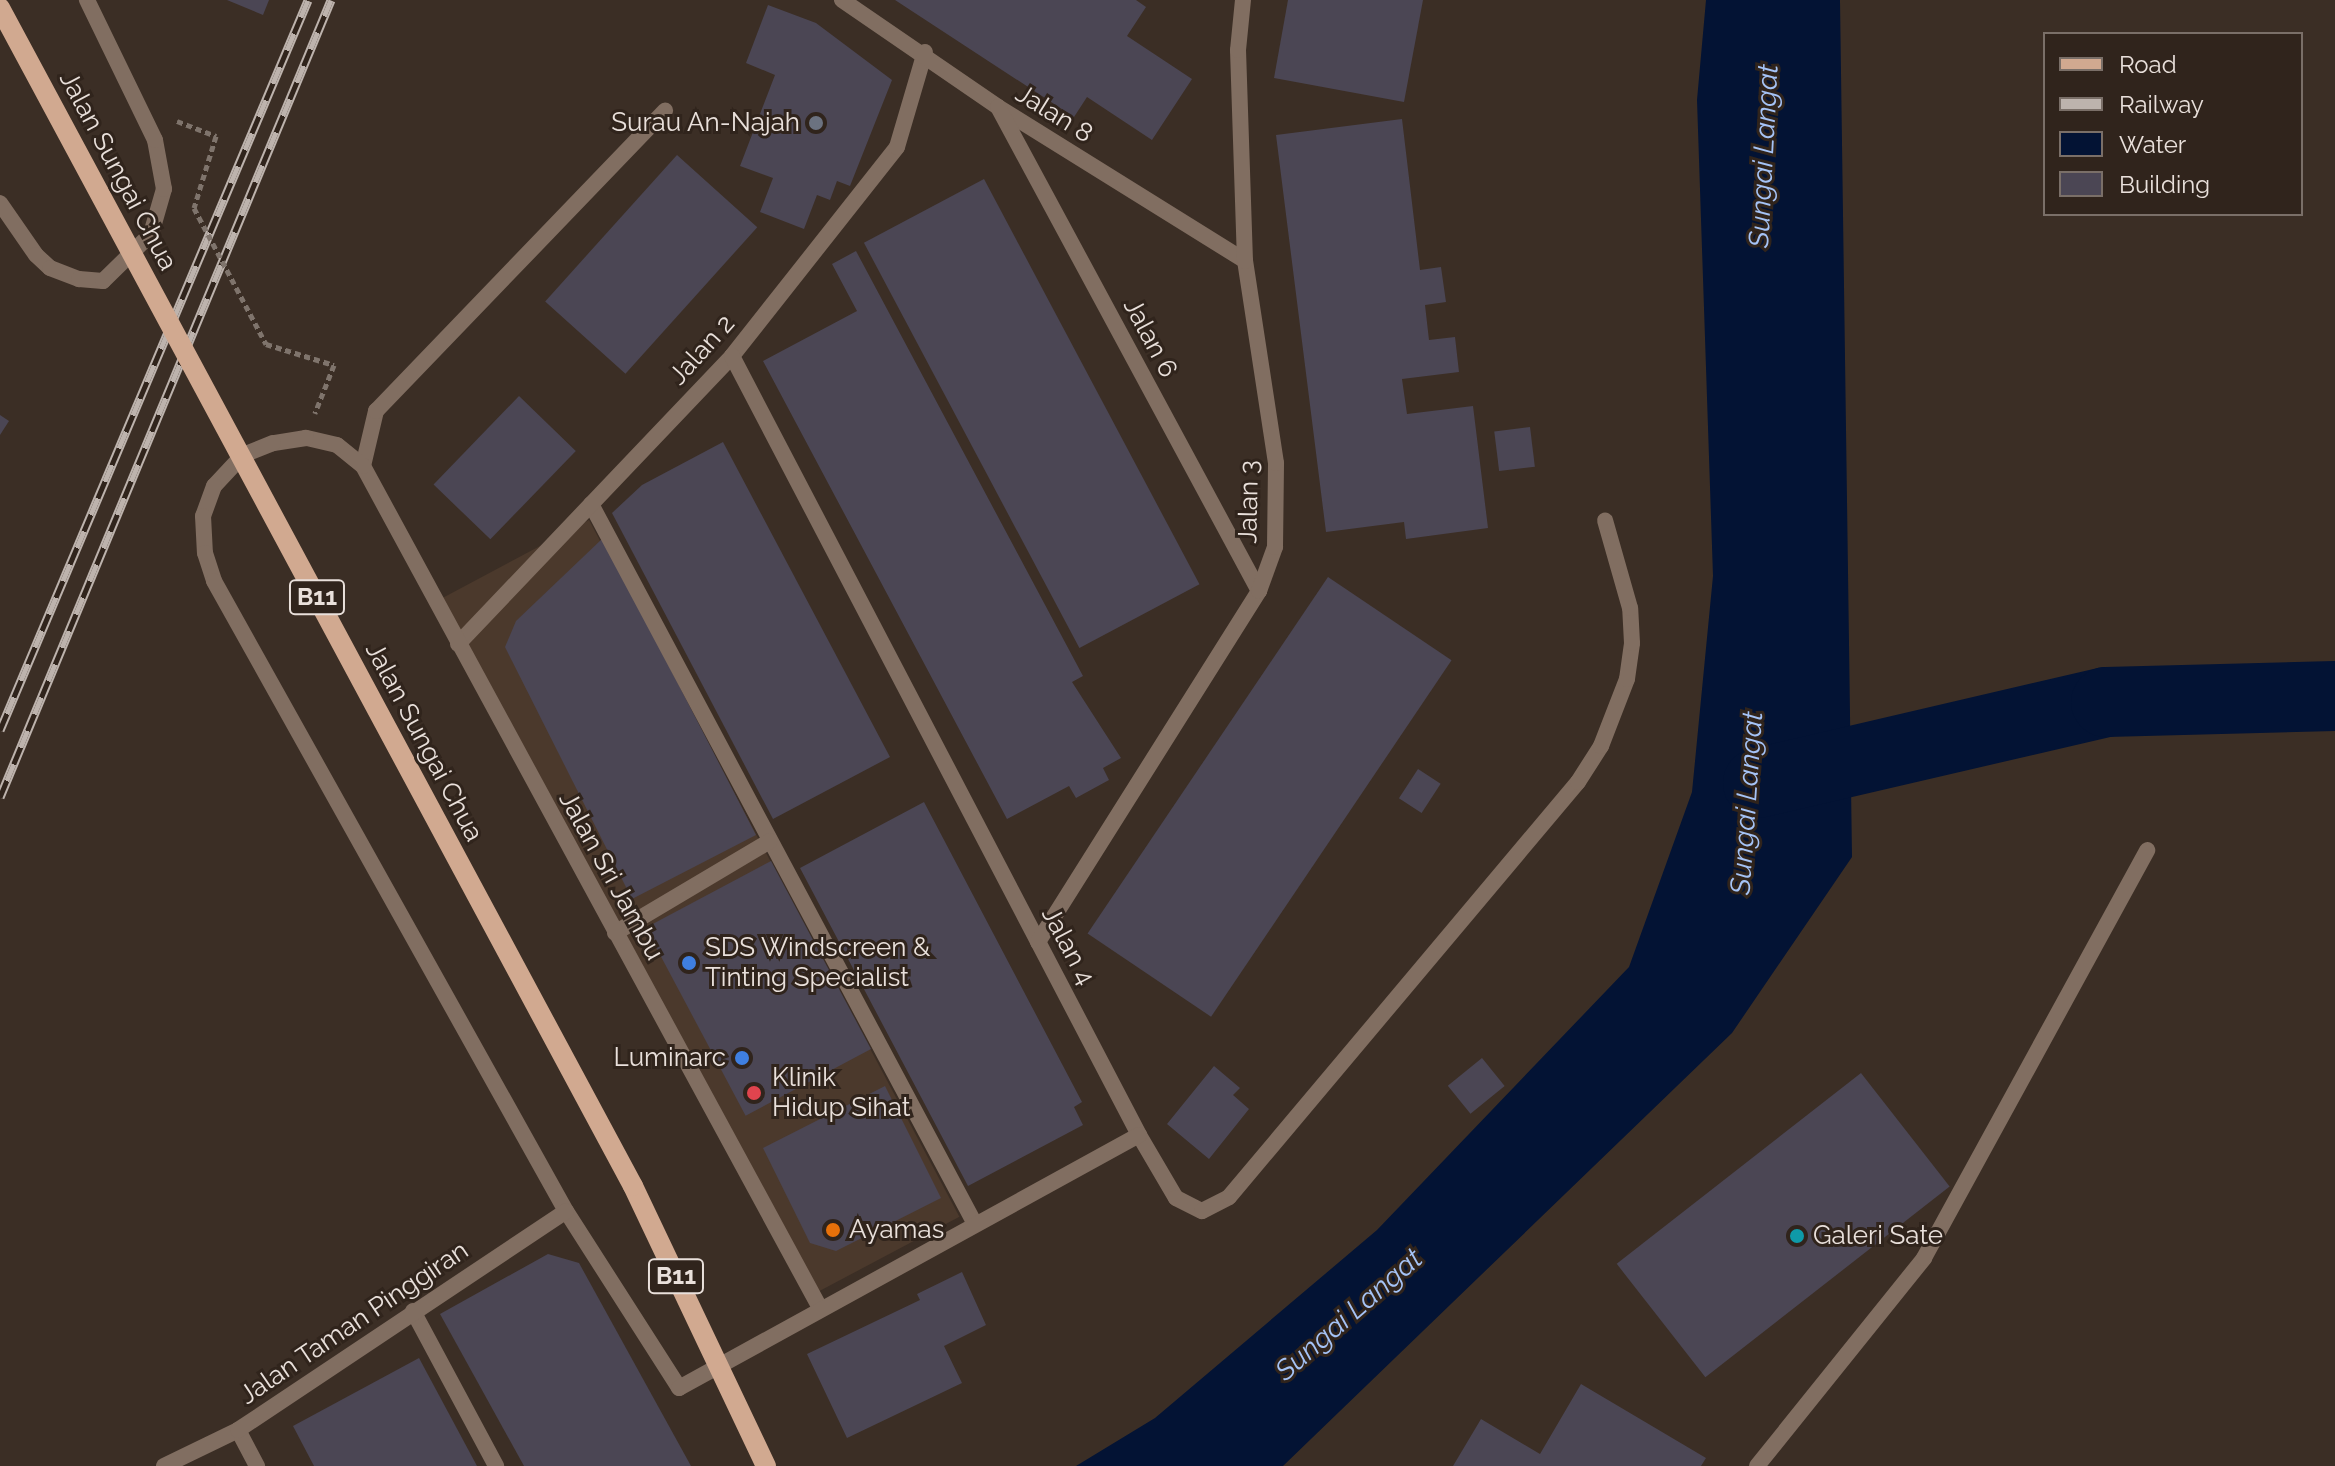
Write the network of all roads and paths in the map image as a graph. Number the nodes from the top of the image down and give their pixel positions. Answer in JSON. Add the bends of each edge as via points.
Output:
{"nodes":[{"id":1,"x":87,"y":0,"type":"edge"},
{"id":2,"x":842,"y":0,"type":"edge"},
{"id":3,"x":1243,"y":0,"type":"edge"},
{"id":4,"x":0,"y":8,"type":"edge"},
{"id":5,"x":925,"y":52,"type":"junction"},
{"id":6,"x":142,"y":107,"type":"junction"},
{"id":7,"x":998,"y":107,"type":"junction"},
{"id":8,"x":665,"y":111,"type":"dead end"},
{"id":9,"x":0,"y":203,"type":"edge"},
{"id":10,"x":1245,"y":261,"type":"junction"},
{"id":11,"x":732,"y":356,"type":"junction"},
{"id":12,"x":306,"y":438,"type":"junction"},
{"id":13,"x":363,"y":466,"type":"junction"},
{"id":14,"x":591,"y":504,"type":"junction"},
{"id":15,"x":1605,"y":520,"type":"dead end"},
{"id":16,"x":1259,"y":591,"type":"junction"},
{"id":17,"x":458,"y":644,"type":"junction"},
{"id":18,"x":770,"y":841,"type":"junction"},
{"id":19,"x":2147,"y":850,"type":"dead end"},
{"id":20,"x":615,"y":933,"type":"junction"},
{"id":21,"x":1038,"y":942,"type":"junction"},
{"id":22,"x":1139,"y":1135,"type":"junction"},
{"id":23,"x":566,"y":1211,"type":"junction"},
{"id":24,"x":975,"y":1224,"type":"junction"},
{"id":25,"x":820,"y":1308,"type":"junction"},
{"id":26,"x":413,"y":1311,"type":"junction"},
{"id":27,"x":719,"y":1366,"type":"junction"},
{"id":28,"x":238,"y":1430,"type":"junction"},
{"id":29,"x":164,"y":1466,"type":"edge"},
{"id":30,"x":257,"y":1466,"type":"edge"},
{"id":31,"x":496,"y":1466,"type":"edge"},
{"id":32,"x":766,"y":1466,"type":"edge"},
{"id":33,"x":1757,"y":1466,"type":"edge"}],
"edges":[{"from":1,"to":6,"type":"street"},
{"from":2,"to":5,"type":"street","name":"Jalan 8"},
{"from":3,"to":10,"type":"street","name":"Jalan 3","via":[[1238,50]]},
{"from":4,"to":27,"type":"main road","name":"Jalan Sungai Chua","number":"B11","bridge":true,"via":[[633,1186]]},
{"from":5,"to":7,"type":"street","name":"Jalan 8"},
{"from":5,"to":11,"type":"street","name":"Jalan 2","via":[[897,147]]},
{"from":6,"to":9,"type":"street","via":[[164,189],[157,222],[139,251],[103,281],[50,268],[13,228]]},
{"from":6,"to":12,"type":"path","bridge":true,"via":[[216,136],[194,208],[266,344],[334,365]]},
{"from":7,"to":10,"type":"street","name":"Jalan 8"},
{"from":7,"to":16,"type":"street","name":"Jalan 6"},
{"from":8,"to":13,"type":"street","via":[[376,411]]},
{"from":10,"to":16,"type":"street","name":"Jalan 3","via":[[1278,506],[1275,547]]},
{"from":11,"to":14,"type":"street","name":"Jalan 2"},
{"from":11,"to":21,"type":"street","name":"Jalan 4"},
{"from":12,"to":13,"type":"street","via":[[337,445]]},
{"from":12,"to":23,"type":"street","via":[[243,455],[214,486],[203,516],[205,553],[214,581]]},
{"from":13,"to":17,"type":"street","name":"Jalan Sri Jambu"},
{"from":14,"to":17,"type":"street","name":"Jalan 2"},
{"from":14,"to":18,"type":"street"},
{"from":15,"to":22,"type":"street","name":"Jalan 4","via":[[1630,608],[1632,643],[1627,679],[1601,746],[1578,782],[1214,1209],[1189,1208],[1176,1198]]},
{"from":16,"to":21,"type":"street","name":"Jalan 3"},
{"from":17,"to":20,"type":"street","name":"Jalan Sri Jambu"},
{"from":18,"to":20,"type":"street"},
{"from":18,"to":24,"type":"street"},
{"from":19,"to":33,"type":"street","via":[[1924,1258]]},
{"from":20,"to":25,"type":"street","name":"Jalan Sri Jambu"},
{"from":21,"to":22,"type":"street","name":"Jalan 4"},
{"from":22,"to":24,"type":"street"},
{"from":23,"to":26,"type":"street","name":"Jalan Taman Pinggiran"},
{"from":23,"to":27,"type":"street","via":[[679,1388]]},
{"from":24,"to":25,"type":"street"},
{"from":25,"to":27,"type":"street"},
{"from":26,"to":28,"type":"street","name":"Jalan Taman Pinggiran"},
{"from":26,"to":31,"type":"street"},
{"from":27,"to":32,"type":"main road","name":"Jalan Sungai Chua","number":"B11"},
{"from":28,"to":29,"type":"street","name":"Jalan Taman Pinggiran"},
{"from":28,"to":30,"type":"street"}]}
